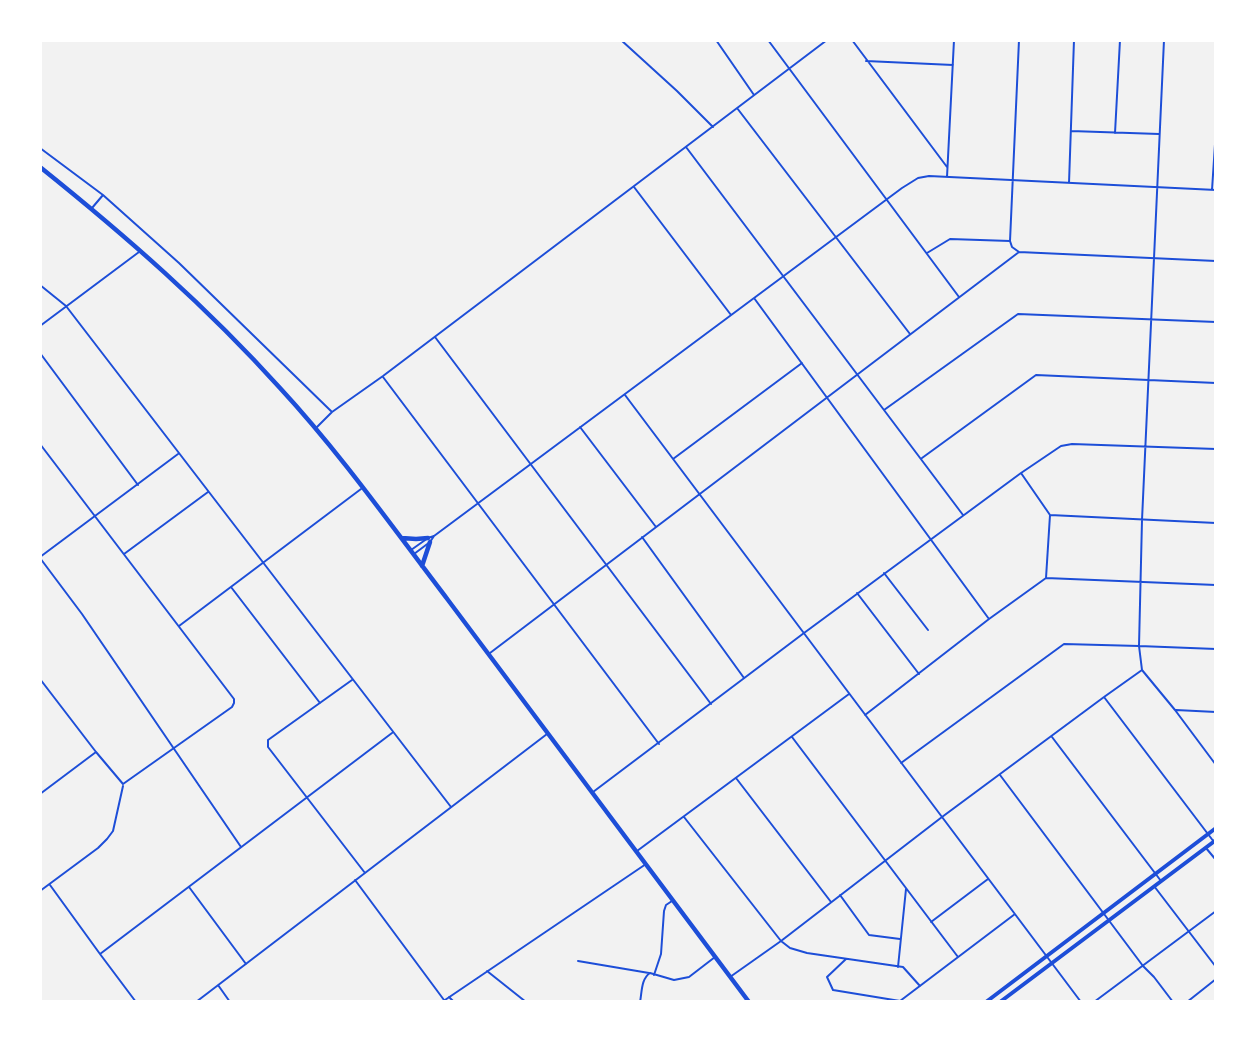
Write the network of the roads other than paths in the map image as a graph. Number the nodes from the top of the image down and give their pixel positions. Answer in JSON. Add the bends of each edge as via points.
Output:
{"nodes":[{"id":1,"x":621,"y":40,"type":"edge"},
{"id":2,"x":716,"y":40,"type":"edge"},
{"id":3,"x":768,"y":40,"type":"edge"},
{"id":4,"x":827,"y":40,"type":"edge"},
{"id":5,"x":852,"y":40,"type":"edge"},
{"id":6,"x":954,"y":40,"type":"edge"},
{"id":7,"x":1019,"y":40,"type":"edge"},
{"id":8,"x":1074,"y":40,"type":"edge"},
{"id":9,"x":1119,"y":40,"type":"edge"},
{"id":10,"x":1164,"y":40,"type":"edge"},
{"id":11,"x":866,"y":61,"type":"junction"},
{"id":12,"x":953,"y":65,"type":"junction"},
{"id":13,"x":789,"y":70,"type":"junction"},
{"id":14,"x":754,"y":95,"type":"junction"},
{"id":15,"x":737,"y":108,"type":"junction"},
{"id":16,"x":713,"y":127,"type":"junction"},
{"id":17,"x":1215,"y":129,"type":"edge"},
{"id":18,"x":1071,"y":131,"type":"junction"},
{"id":19,"x":1115,"y":133,"type":"junction"},
{"id":20,"x":1159,"y":134,"type":"junction"},
{"id":21,"x":1215,"y":138,"type":"edge"},
{"id":22,"x":686,"y":147,"type":"junction"},
{"id":23,"x":40,"y":148,"type":"edge"},
{"id":24,"x":40,"y":167,"type":"edge"},
{"id":25,"x":947,"y":167,"type":"junction"},
{"id":26,"x":947,"y":177,"type":"junction"},
{"id":27,"x":1012,"y":180,"type":"junction"},
{"id":28,"x":1069,"y":183,"type":"junction"},
{"id":29,"x":634,"y":187,"type":"junction"},
{"id":30,"x":1156,"y":188,"type":"junction"},
{"id":31,"x":1214,"y":190,"type":"edge"},
{"id":32,"x":103,"y":195,"type":"junction"},
{"id":33,"x":886,"y":200,"type":"junction"},
{"id":34,"x":92,"y":208,"type":"junction"},
{"id":35,"x":835,"y":237,"type":"junction"},
{"id":36,"x":1010,"y":241,"type":"junction"},
{"id":37,"x":142,"y":250,"type":"junction"},
{"id":38,"x":1019,"y":252,"type":"junction"},
{"id":39,"x":927,"y":254,"type":"junction"},
{"id":40,"x":1153,"y":258,"type":"junction"},
{"id":41,"x":1215,"y":261,"type":"edge"},
{"id":42,"x":783,"y":275,"type":"junction"},
{"id":43,"x":40,"y":285,"type":"edge"},
{"id":44,"x":959,"y":297,"type":"junction"},
{"id":45,"x":754,"y":298,"type":"junction"},
{"id":46,"x":66,"y":306,"type":"junction"},
{"id":47,"x":731,"y":315,"type":"junction"},
{"id":48,"x":1151,"y":320,"type":"junction"},
{"id":49,"x":1215,"y":322,"type":"edge"},
{"id":50,"x":40,"y":326,"type":"edge"},
{"id":51,"x":910,"y":334,"type":"junction"},
{"id":52,"x":435,"y":337,"type":"junction"},
{"id":53,"x":40,"y":353,"type":"edge"},
{"id":54,"x":802,"y":363,"type":"junction"},
{"id":55,"x":857,"y":374,"type":"junction"},
{"id":56,"x":383,"y":376,"type":"junction"},
{"id":57,"x":1148,"y":380,"type":"junction"},
{"id":58,"x":1215,"y":383,"type":"edge"},
{"id":59,"x":625,"y":395,"type":"junction"},
{"id":60,"x":827,"y":397,"type":"junction"},
{"id":61,"x":884,"y":411,"type":"junction"},
{"id":62,"x":332,"y":412,"type":"junction"},
{"id":63,"x":580,"y":427,"type":"junction"},
{"id":64,"x":316,"y":428,"type":"junction"},
{"id":65,"x":40,"y":444,"type":"edge"},
{"id":66,"x":1145,"y":446,"type":"junction"},
{"id":67,"x":1215,"y":449,"type":"edge"},
{"id":68,"x":179,"y":454,"type":"junction"},
{"id":69,"x":673,"y":459,"type":"junction"},
{"id":70,"x":921,"y":459,"type":"junction"},
{"id":71,"x":531,"y":464,"type":"junction"},
{"id":72,"x":1021,"y":473,"type":"junction"},
{"id":73,"x":138,"y":485,"type":"junction"},
{"id":74,"x":363,"y":486,"type":"junction"},
{"id":75,"x":208,"y":492,"type":"junction"},
{"id":76,"x":699,"y":494,"type":"junction"},
{"id":77,"x":478,"y":503,"type":"junction"},
{"id":78,"x":963,"y":515,"type":"junction"},
{"id":79,"x":1050,"y":516,"type":"junction"},
{"id":80,"x":95,"y":517,"type":"junction"},
{"id":81,"x":1142,"y":520,"type":"junction"},
{"id":82,"x":1215,"y":523,"type":"edge"},
{"id":83,"x":656,"y":527,"type":"junction"},
{"id":84,"x":642,"y":537,"type":"junction"},
{"id":85,"x":402,"y":538,"type":"junction"},
{"id":86,"x":431,"y":539,"type":"junction"},
{"id":87,"x":930,"y":539,"type":"junction"},
{"id":88,"x":412,"y":552,"type":"junction"},
{"id":89,"x":124,"y":554,"type":"junction"},
{"id":90,"x":40,"y":557,"type":"edge"},
{"id":91,"x":263,"y":564,"type":"junction"},
{"id":92,"x":606,"y":564,"type":"junction"},
{"id":93,"x":422,"y":566,"type":"junction"},
{"id":94,"x":884,"y":573,"type":"junction"},
{"id":95,"x":1046,"y":578,"type":"junction"},
{"id":96,"x":1140,"y":583,"type":"junction"},
{"id":97,"x":1215,"y":585,"type":"edge"},
{"id":98,"x":231,"y":587,"type":"junction"},
{"id":99,"x":858,"y":593,"type":"junction"},
{"id":100,"x":554,"y":604,"type":"junction"},
{"id":101,"x":989,"y":619,"type":"junction"},
{"id":102,"x":178,"y":627,"type":"junction"},
{"id":103,"x":928,"y":630,"type":"dead end"},
{"id":104,"x":804,"y":633,"type":"junction"},
{"id":105,"x":1139,"y":646,"type":"junction"},
{"id":106,"x":1215,"y":649,"type":"edge"},
{"id":107,"x":489,"y":654,"type":"junction"},
{"id":108,"x":1142,"y":670,"type":"junction"},
{"id":109,"x":918,"y":674,"type":"junction"},
{"id":110,"x":744,"y":678,"type":"junction"},
{"id":111,"x":40,"y":680,"type":"edge"},
{"id":112,"x":352,"y":680,"type":"junction"},
{"id":113,"x":850,"y":694,"type":"junction"},
{"id":114,"x":1104,"y":697,"type":"junction"},
{"id":115,"x":320,"y":703,"type":"junction"},
{"id":116,"x":711,"y":704,"type":"junction"},
{"id":117,"x":1175,"y":710,"type":"junction"},
{"id":118,"x":1215,"y":712,"type":"edge"},
{"id":119,"x":865,"y":715,"type":"junction"},
{"id":120,"x":393,"y":732,"type":"junction"},
{"id":121,"x":549,"y":733,"type":"junction"},
{"id":122,"x":1052,"y":736,"type":"junction"},
{"id":123,"x":792,"y":737,"type":"junction"},
{"id":124,"x":659,"y":744,"type":"junction"},
{"id":125,"x":174,"y":747,"type":"junction"},
{"id":126,"x":96,"y":752,"type":"junction"},
{"id":127,"x":901,"y":763,"type":"junction"},
{"id":128,"x":1215,"y":765,"type":"edge"},
{"id":129,"x":1000,"y":774,"type":"junction"},
{"id":130,"x":736,"y":778,"type":"junction"},
{"id":131,"x":123,"y":784,"type":"junction"},
{"id":132,"x":594,"y":792,"type":"junction"},
{"id":133,"x":40,"y":794,"type":"edge"},
{"id":134,"x":307,"y":797,"type":"junction"},
{"id":135,"x":451,"y":807,"type":"junction"},
{"id":136,"x":684,"y":817,"type":"junction"},
{"id":137,"x":942,"y":817,"type":"junction"},
{"id":138,"x":1215,"y":828,"type":"edge"},
{"id":139,"x":1208,"y":833,"type":"junction"},
{"id":140,"x":1215,"y":841,"type":"edge"},
{"id":141,"x":241,"y":847,"type":"junction"},
{"id":142,"x":1206,"y":848,"type":"junction"},
{"id":143,"x":637,"y":851,"type":"junction"},
{"id":144,"x":1215,"y":860,"type":"edge"},
{"id":145,"x":885,"y":861,"type":"junction"},
{"id":146,"x":646,"y":864,"type":"junction"},
{"id":147,"x":365,"y":873,"type":"junction"},
{"id":148,"x":1155,"y":874,"type":"junction"},
{"id":149,"x":988,"y":879,"type":"junction"},
{"id":150,"x":355,"y":880,"type":"junction"},
{"id":151,"x":1161,"y":881,"type":"junction"},
{"id":152,"x":50,"y":885,"type":"junction"},
{"id":153,"x":1154,"y":886,"type":"junction"},
{"id":154,"x":189,"y":887,"type":"junction"},
{"id":155,"x":906,"y":889,"type":"junction"},
{"id":156,"x":40,"y":891,"type":"edge"},
{"id":157,"x":840,"y":895,"type":"junction"},
{"id":158,"x":673,"y":901,"type":"junction"},
{"id":159,"x":831,"y":902,"type":"junction"},
{"id":160,"x":1215,"y":911,"type":"edge"},
{"id":161,"x":1102,"y":913,"type":"junction"},
{"id":162,"x":1015,"y":914,"type":"junction"},
{"id":163,"x":1108,"y":920,"type":"junction"},
{"id":164,"x":931,"y":922,"type":"junction"},
{"id":165,"x":1188,"y":932,"type":"junction"},
{"id":166,"x":900,"y":939,"type":"junction"},
{"id":167,"x":781,"y":941,"type":"junction"},
{"id":168,"x":100,"y":954,"type":"junction"},
{"id":169,"x":715,"y":957,"type":"junction"},
{"id":170,"x":958,"y":957,"type":"junction"},
{"id":171,"x":1046,"y":957,"type":"junction"},
{"id":172,"x":847,"y":959,"type":"junction"},
{"id":173,"x":578,"y":961,"type":"dead end"},
{"id":174,"x":1051,"y":963,"type":"junction"},
{"id":175,"x":246,"y":964,"type":"junction"},
{"id":176,"x":898,"y":966,"type":"junction"},
{"id":177,"x":1143,"y":966,"type":"junction"},
{"id":178,"x":1215,"y":967,"type":"edge"},
{"id":179,"x":487,"y":971,"type":"junction"},
{"id":180,"x":650,"y":974,"type":"junction"},
{"id":181,"x":654,"y":975,"type":"junction"},
{"id":182,"x":730,"y":977,"type":"junction"},
{"id":183,"x":1215,"y":979,"type":"edge"},
{"id":184,"x":218,"y":985,"type":"junction"},
{"id":185,"x":920,"y":986,"type":"junction"},
{"id":186,"x":449,"y":997,"type":"junction"},
{"id":187,"x":443,"y":1001,"type":"edge"},
{"id":188,"x":136,"y":1002,"type":"edge"},
{"id":189,"x":196,"y":1002,"type":"edge"},
{"id":190,"x":230,"y":1002,"type":"edge"},
{"id":191,"x":454,"y":1002,"type":"edge"},
{"id":192,"x":526,"y":1002,"type":"edge"},
{"id":193,"x":640,"y":1002,"type":"edge"},
{"id":194,"x":749,"y":1002,"type":"edge"},
{"id":195,"x":986,"y":1002,"type":"edge"},
{"id":196,"x":1000,"y":1002,"type":"edge"},
{"id":197,"x":1081,"y":1002,"type":"edge"},
{"id":198,"x":1094,"y":1002,"type":"edge"},
{"id":199,"x":1173,"y":1002,"type":"edge"},
{"id":200,"x":1186,"y":1002,"type":"edge"}],
"edges":[{"from":1,"to":16,"type":"street"},
{"from":2,"to":14,"type":"street"},
{"from":3,"to":13,"type":"street"},
{"from":4,"to":13,"type":"street"},
{"from":5,"to":11,"type":"street"},
{"from":6,"to":12,"type":"street"},
{"from":7,"to":27,"type":"street"},
{"from":8,"to":18,"type":"street"},
{"from":9,"to":19,"type":"street"},
{"from":10,"to":20,"type":"street"},
{"from":11,"to":12,"type":"street"},
{"from":11,"to":25,"type":"street"},
{"from":12,"to":25,"type":"street"},
{"from":13,"to":14,"type":"street"},
{"from":13,"to":33,"type":"street"},
{"from":14,"to":15,"type":"street"},
{"from":15,"to":16,"type":"street"},
{"from":15,"to":35,"type":"street"},
{"from":16,"to":22,"type":"street"},
{"from":17,"to":21,"type":"street"},
{"from":18,"to":19,"type":"street"},
{"from":18,"to":28,"type":"street"},
{"from":19,"to":20,"type":"street"},
{"from":20,"to":30,"type":"street"},
{"from":21,"to":31,"type":"street"},
{"from":22,"to":29,"type":"street"},
{"from":22,"to":42,"type":"street"},
{"from":23,"to":32,"type":"street"},
{"from":24,"to":34,"type":"highway"},
{"from":25,"to":26,"type":"street"},
{"from":26,"to":27,"type":"street"},
{"from":26,"to":33,"type":"street","via":[[918,178]]},
{"from":27,"to":28,"type":"street"},
{"from":27,"to":36,"type":"street"},
{"from":28,"to":30,"type":"street"},
{"from":29,"to":47,"type":"street"},
{"from":29,"to":52,"type":"street"},
{"from":30,"to":31,"type":"street"},
{"from":30,"to":40,"type":"street"},
{"from":32,"to":34,"type":"street"},
{"from":32,"to":62,"type":"street"},
{"from":33,"to":35,"type":"street"},
{"from":33,"to":39,"type":"street"},
{"from":34,"to":37,"type":"highway"},
{"from":35,"to":42,"type":"street"},
{"from":35,"to":51,"type":"street"},
{"from":36,"to":38,"type":"street"},
{"from":36,"to":39,"type":"street","via":[[951,239]]},
{"from":37,"to":46,"type":"street"},
{"from":37,"to":64,"type":"highway","via":[[233,338]]},
{"from":38,"to":40,"type":"street"},
{"from":38,"to":44,"type":"street"},
{"from":39,"to":44,"type":"street"},
{"from":40,"to":41,"type":"street"},
{"from":40,"to":48,"type":"street"},
{"from":42,"to":45,"type":"street"},
{"from":42,"to":55,"type":"street"},
{"from":43,"to":46,"type":"street"},
{"from":44,"to":51,"type":"street"},
{"from":45,"to":47,"type":"street"},
{"from":45,"to":54,"type":"street"},
{"from":46,"to":50,"type":"street"},
{"from":46,"to":68,"type":"street"},
{"from":47,"to":59,"type":"street"},
{"from":48,"to":49,"type":"street"},
{"from":48,"to":57,"type":"street"},
{"from":48,"to":61,"type":"street","via":[[1018,314]]},
{"from":51,"to":55,"type":"street"},
{"from":52,"to":56,"type":"street"},
{"from":52,"to":71,"type":"street"},
{"from":53,"to":73,"type":"street"},
{"from":54,"to":60,"type":"street"},
{"from":54,"to":69,"type":"street"},
{"from":55,"to":60,"type":"street"},
{"from":55,"to":61,"type":"street"},
{"from":56,"to":62,"type":"street"},
{"from":56,"to":77,"type":"street"},
{"from":57,"to":58,"type":"street"},
{"from":57,"to":66,"type":"street"},
{"from":57,"to":70,"type":"street","via":[[1036,375]]},
{"from":59,"to":63,"type":"street"},
{"from":59,"to":69,"type":"street"},
{"from":60,"to":76,"type":"street"},
{"from":60,"to":87,"type":"street"},
{"from":61,"to":70,"type":"street"},
{"from":62,"to":64,"type":"street"},
{"from":63,"to":71,"type":"street"},
{"from":63,"to":83,"type":"street"},
{"from":64,"to":74,"type":"highway"},
{"from":65,"to":80,"type":"street"},
{"from":66,"to":67,"type":"street"},
{"from":66,"to":72,"type":"street","via":[[1067,444]]},
{"from":66,"to":81,"type":"street"},
{"from":68,"to":73,"type":"street"},
{"from":68,"to":75,"type":"street"},
{"from":69,"to":76,"type":"street"},
{"from":70,"to":78,"type":"street"},
{"from":71,"to":77,"type":"street"},
{"from":71,"to":92,"type":"street"},
{"from":72,"to":78,"type":"street"},
{"from":72,"to":79,"type":"street"},
{"from":73,"to":80,"type":"street"},
{"from":74,"to":85,"type":"highway"},
{"from":74,"to":91,"type":"street"},
{"from":75,"to":89,"type":"street"},
{"from":75,"to":91,"type":"street"},
{"from":76,"to":83,"type":"street"},
{"from":76,"to":104,"type":"street"},
{"from":77,"to":86,"type":"street"},
{"from":77,"to":100,"type":"street"},
{"from":78,"to":87,"type":"street"},
{"from":79,"to":81,"type":"street"},
{"from":79,"to":95,"type":"street"},
{"from":80,"to":89,"type":"street"},
{"from":80,"to":90,"type":"street"},
{"from":81,"to":82,"type":"street"},
{"from":81,"to":96,"type":"street"},
{"from":83,"to":84,"type":"street"},
{"from":84,"to":92,"type":"street"},
{"from":84,"to":110,"type":"street"},
{"from":85,"to":86,"type":"highway"},
{"from":85,"to":88,"type":"highway"},
{"from":86,"to":88,"type":"street"},
{"from":86,"to":93,"type":"highway"},
{"from":87,"to":94,"type":"street"},
{"from":87,"to":101,"type":"street"},
{"from":88,"to":93,"type":"highway"},
{"from":89,"to":102,"type":"street"},
{"from":90,"to":125,"type":"street"},
{"from":91,"to":98,"type":"street"},
{"from":91,"to":112,"type":"street"},
{"from":92,"to":100,"type":"street"},
{"from":92,"to":116,"type":"street"},
{"from":93,"to":107,"type":"highway"},
{"from":94,"to":99,"type":"street"},
{"from":94,"to":103,"type":"street"},
{"from":95,"to":96,"type":"street"},
{"from":95,"to":101,"type":"street"},
{"from":96,"to":97,"type":"street"},
{"from":96,"to":105,"type":"street"},
{"from":98,"to":102,"type":"street"},
{"from":98,"to":115,"type":"street"},
{"from":99,"to":104,"type":"street"},
{"from":99,"to":109,"type":"street"},
{"from":100,"to":107,"type":"street"},
{"from":100,"to":124,"type":"street"},
{"from":101,"to":109,"type":"street"},
{"from":102,"to":125,"type":"street","via":[[234,703]]},
{"from":104,"to":110,"type":"street"},
{"from":104,"to":113,"type":"street"},
{"from":105,"to":106,"type":"street"},
{"from":105,"to":108,"type":"street"},
{"from":105,"to":127,"type":"street","via":[[1064,644]]},
{"from":107,"to":121,"type":"highway"},
{"from":108,"to":114,"type":"street"},
{"from":108,"to":117,"type":"street"},
{"from":109,"to":119,"type":"street"},
{"from":110,"to":116,"type":"street"},
{"from":111,"to":126,"type":"street"},
{"from":112,"to":115,"type":"street"},
{"from":112,"to":120,"type":"street"},
{"from":113,"to":119,"type":"street"},
{"from":113,"to":123,"type":"street"},
{"from":114,"to":122,"type":"street"},
{"from":114,"to":139,"type":"street"},
{"from":115,"to":134,"type":"street","via":[[267,744]]},
{"from":116,"to":124,"type":"street"},
{"from":117,"to":118,"type":"street"},
{"from":117,"to":128,"type":"street"},
{"from":119,"to":127,"type":"street"},
{"from":120,"to":134,"type":"street"},
{"from":120,"to":135,"type":"street"},
{"from":121,"to":132,"type":"highway"},
{"from":121,"to":135,"type":"street"},
{"from":122,"to":129,"type":"street"},
{"from":122,"to":148,"type":"street"},
{"from":123,"to":130,"type":"street"},
{"from":123,"to":145,"type":"street"},
{"from":124,"to":132,"type":"street"},
{"from":125,"to":131,"type":"street"},
{"from":125,"to":141,"type":"street"},
{"from":126,"to":131,"type":"street"},
{"from":126,"to":133,"type":"street"},
{"from":127,"to":137,"type":"street"},
{"from":129,"to":137,"type":"street"},
{"from":129,"to":161,"type":"street"},
{"from":130,"to":136,"type":"street"},
{"from":130,"to":159,"type":"street"},
{"from":131,"to":152,"type":"street","via":[[107,839]]},
{"from":132,"to":143,"type":"highway"},
{"from":134,"to":141,"type":"street"},
{"from":134,"to":147,"type":"street"},
{"from":135,"to":147,"type":"street"},
{"from":136,"to":143,"type":"street"},
{"from":136,"to":167,"type":"street"},
{"from":137,"to":145,"type":"street"},
{"from":137,"to":149,"type":"street"},
{"from":138,"to":139,"type":"main road"},
{"from":139,"to":140,"type":"street"},
{"from":139,"to":148,"type":"main road"},
{"from":140,"to":142,"type":"main road"},
{"from":141,"to":154,"type":"street"},
{"from":142,"to":144,"type":"street"},
{"from":142,"to":151,"type":"main road"},
{"from":143,"to":146,"type":"highway"},
{"from":145,"to":155,"type":"street"},
{"from":145,"to":157,"type":"street"},
{"from":146,"to":158,"type":"highway"},
{"from":146,"to":179,"type":"street"},
{"from":147,"to":150,"type":"street"},
{"from":148,"to":151,"type":"street"},
{"from":148,"to":161,"type":"main road"},
{"from":149,"to":162,"type":"street"},
{"from":149,"to":164,"type":"street"},
{"from":150,"to":175,"type":"street"},
{"from":150,"to":187,"type":"street"},
{"from":151,"to":153,"type":"main road"},
{"from":152,"to":156,"type":"street"},
{"from":152,"to":168,"type":"street"},
{"from":153,"to":163,"type":"main road"},
{"from":153,"to":165,"type":"street"},
{"from":154,"to":168,"type":"street"},
{"from":154,"to":175,"type":"street"},
{"from":155,"to":164,"type":"street"},
{"from":155,"to":166,"type":"street"},
{"from":157,"to":159,"type":"street"},
{"from":157,"to":166,"type":"street","via":[[869,934]]},
{"from":158,"to":169,"type":"highway"},
{"from":158,"to":181,"type":"street","via":[[664,910],[661,954]]},
{"from":159,"to":167,"type":"street"},
{"from":160,"to":165,"type":"street"},
{"from":161,"to":163,"type":"street"},
{"from":161,"to":171,"type":"main road"},
{"from":162,"to":170,"type":"street"},
{"from":162,"to":171,"type":"street"},
{"from":163,"to":174,"type":"main road"},
{"from":163,"to":177,"type":"street"},
{"from":164,"to":170,"type":"street"},
{"from":165,"to":177,"type":"street"},
{"from":165,"to":178,"type":"street"},
{"from":166,"to":176,"type":"street"},
{"from":167,"to":172,"type":"street","via":[[798,951]]},
{"from":167,"to":182,"type":"street"},
{"from":168,"to":188,"type":"street"},
{"from":169,"to":181,"type":"street","via":[[689,977],[674,980]]},
{"from":169,"to":182,"type":"highway"},
{"from":170,"to":185,"type":"street"},
{"from":171,"to":174,"type":"street"},
{"from":171,"to":195,"type":"main road"},
{"from":172,"to":176,"type":"street"},
{"from":172,"to":185,"type":"street","via":[[827,977],[834,990],[901,1000]]},
{"from":173,"to":180,"type":"street"},
{"from":174,"to":196,"type":"main road"},
{"from":174,"to":197,"type":"street"},
{"from":175,"to":184,"type":"street"},
{"from":176,"to":185,"type":"street"},
{"from":177,"to":198,"type":"street"},
{"from":177,"to":199,"type":"street"},
{"from":179,"to":186,"type":"street"},
{"from":179,"to":192,"type":"street"},
{"from":180,"to":181,"type":"street"},
{"from":180,"to":193,"type":"street","via":[[645,976]]},
{"from":182,"to":194,"type":"highway"},
{"from":183,"to":200,"type":"street"},
{"from":184,"to":189,"type":"street"},
{"from":184,"to":190,"type":"street"},
{"from":186,"to":187,"type":"street"},
{"from":186,"to":191,"type":"street"}]}
